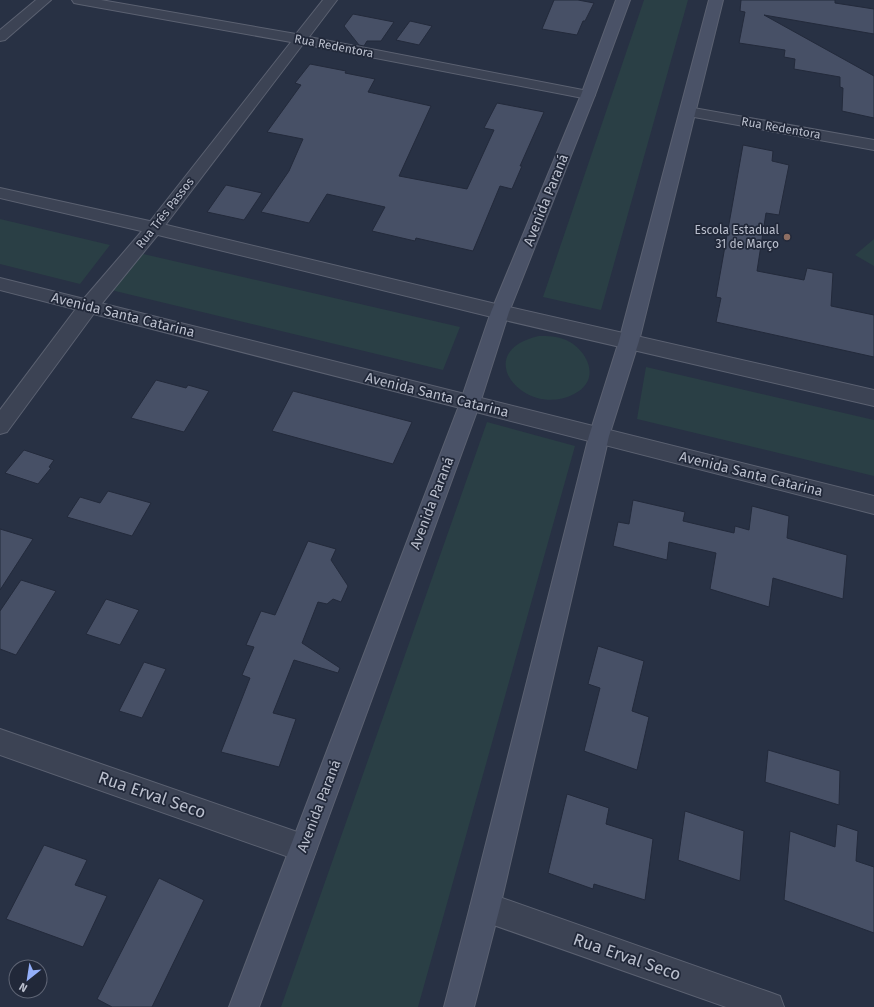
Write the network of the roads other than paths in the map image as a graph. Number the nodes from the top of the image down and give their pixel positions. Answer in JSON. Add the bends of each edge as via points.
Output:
{"nodes":[{"id":1,"x":44,"y":0,"type":"edge"},
{"id":2,"x":79,"y":0,"type":"edge"},
{"id":3,"x":330,"y":0,"type":"edge"},
{"id":4,"x":623,"y":0,"type":"edge"},
{"id":5,"x":716,"y":0,"type":"edge"},
{"id":6,"x":0,"y":37,"type":"edge"},
{"id":7,"x":300,"y":39,"type":"junction"},
{"id":8,"x":588,"y":95,"type":"junction"},
{"id":9,"x":688,"y":112,"type":"junction"},
{"id":10,"x":874,"y":145,"type":"edge"},
{"id":11,"x":0,"y":193,"type":"edge"},
{"id":12,"x":154,"y":228,"type":"junction"},
{"id":13,"x":0,"y":284,"type":"edge"},
{"id":14,"x":88,"y":307,"type":"junction"},
{"id":15,"x":500,"y":312,"type":"junction"},
{"id":16,"x":629,"y":341,"type":"junction"},
{"id":17,"x":874,"y":398,"type":"edge"},
{"id":18,"x":470,"y":403,"type":"junction"},
{"id":19,"x":0,"y":426,"type":"edge"},
{"id":20,"x":599,"y":436,"type":"junction"},
{"id":21,"x":874,"y":505,"type":"edge"},
{"id":22,"x":0,"y":742,"type":"edge"},
{"id":23,"x":303,"y":848,"type":"junction"},
{"id":24,"x":485,"y":907,"type":"junction"},
{"id":25,"x":244,"y":1007,"type":"edge"},
{"id":26,"x":459,"y":1007,"type":"edge"},
{"id":27,"x":769,"y":1007,"type":"edge"}],
"edges":[{"from":1,"to":6,"type":"street"},
{"from":2,"to":7,"type":"street","name":"Rua Redentora"},
{"from":3,"to":7,"type":"street","name":"Rua Três Passos"},
{"from":4,"to":8,"type":"main road","name":"Avenida Paraná"},
{"from":5,"to":9,"type":"main road"},
{"from":7,"to":8,"type":"street","name":"Rua Redentora"},
{"from":7,"to":12,"type":"street","name":"Rua Três Passos"},
{"from":8,"to":15,"type":"main road","name":"Avenida Paraná"},
{"from":9,"to":10,"type":"street","name":"Rua Redentora"},
{"from":9,"to":16,"type":"main road"},
{"from":11,"to":12,"type":"street"},
{"from":12,"to":14,"type":"street","name":"Rua Três Passos"},
{"from":12,"to":15,"type":"street"},
{"from":13,"to":14,"type":"street","name":"Avenida Santa Catarina"},
{"from":14,"to":18,"type":"street","name":"Avenida Santa Catarina"},
{"from":14,"to":19,"type":"street","name":"Rua Três Passos"},
{"from":15,"to":16,"type":"street"},
{"from":15,"to":18,"type":"main road","name":"Avenida Paraná"},
{"from":16,"to":17,"type":"street"},
{"from":16,"to":20,"type":"main road"},
{"from":18,"to":20,"type":"street","name":"Avenida Santa Catarina"},
{"from":18,"to":23,"type":"main road","name":"Avenida Paraná"},
{"from":20,"to":21,"type":"street","name":"Avenida Santa Catarina"},
{"from":20,"to":24,"type":"main road"},
{"from":22,"to":23,"type":"street","name":"Rua Erval Seco"},
{"from":23,"to":25,"type":"main road","name":"Avenida Paraná"},
{"from":24,"to":26,"type":"main road"},
{"from":24,"to":27,"type":"street","name":"Rua Erval Seco"}]}
